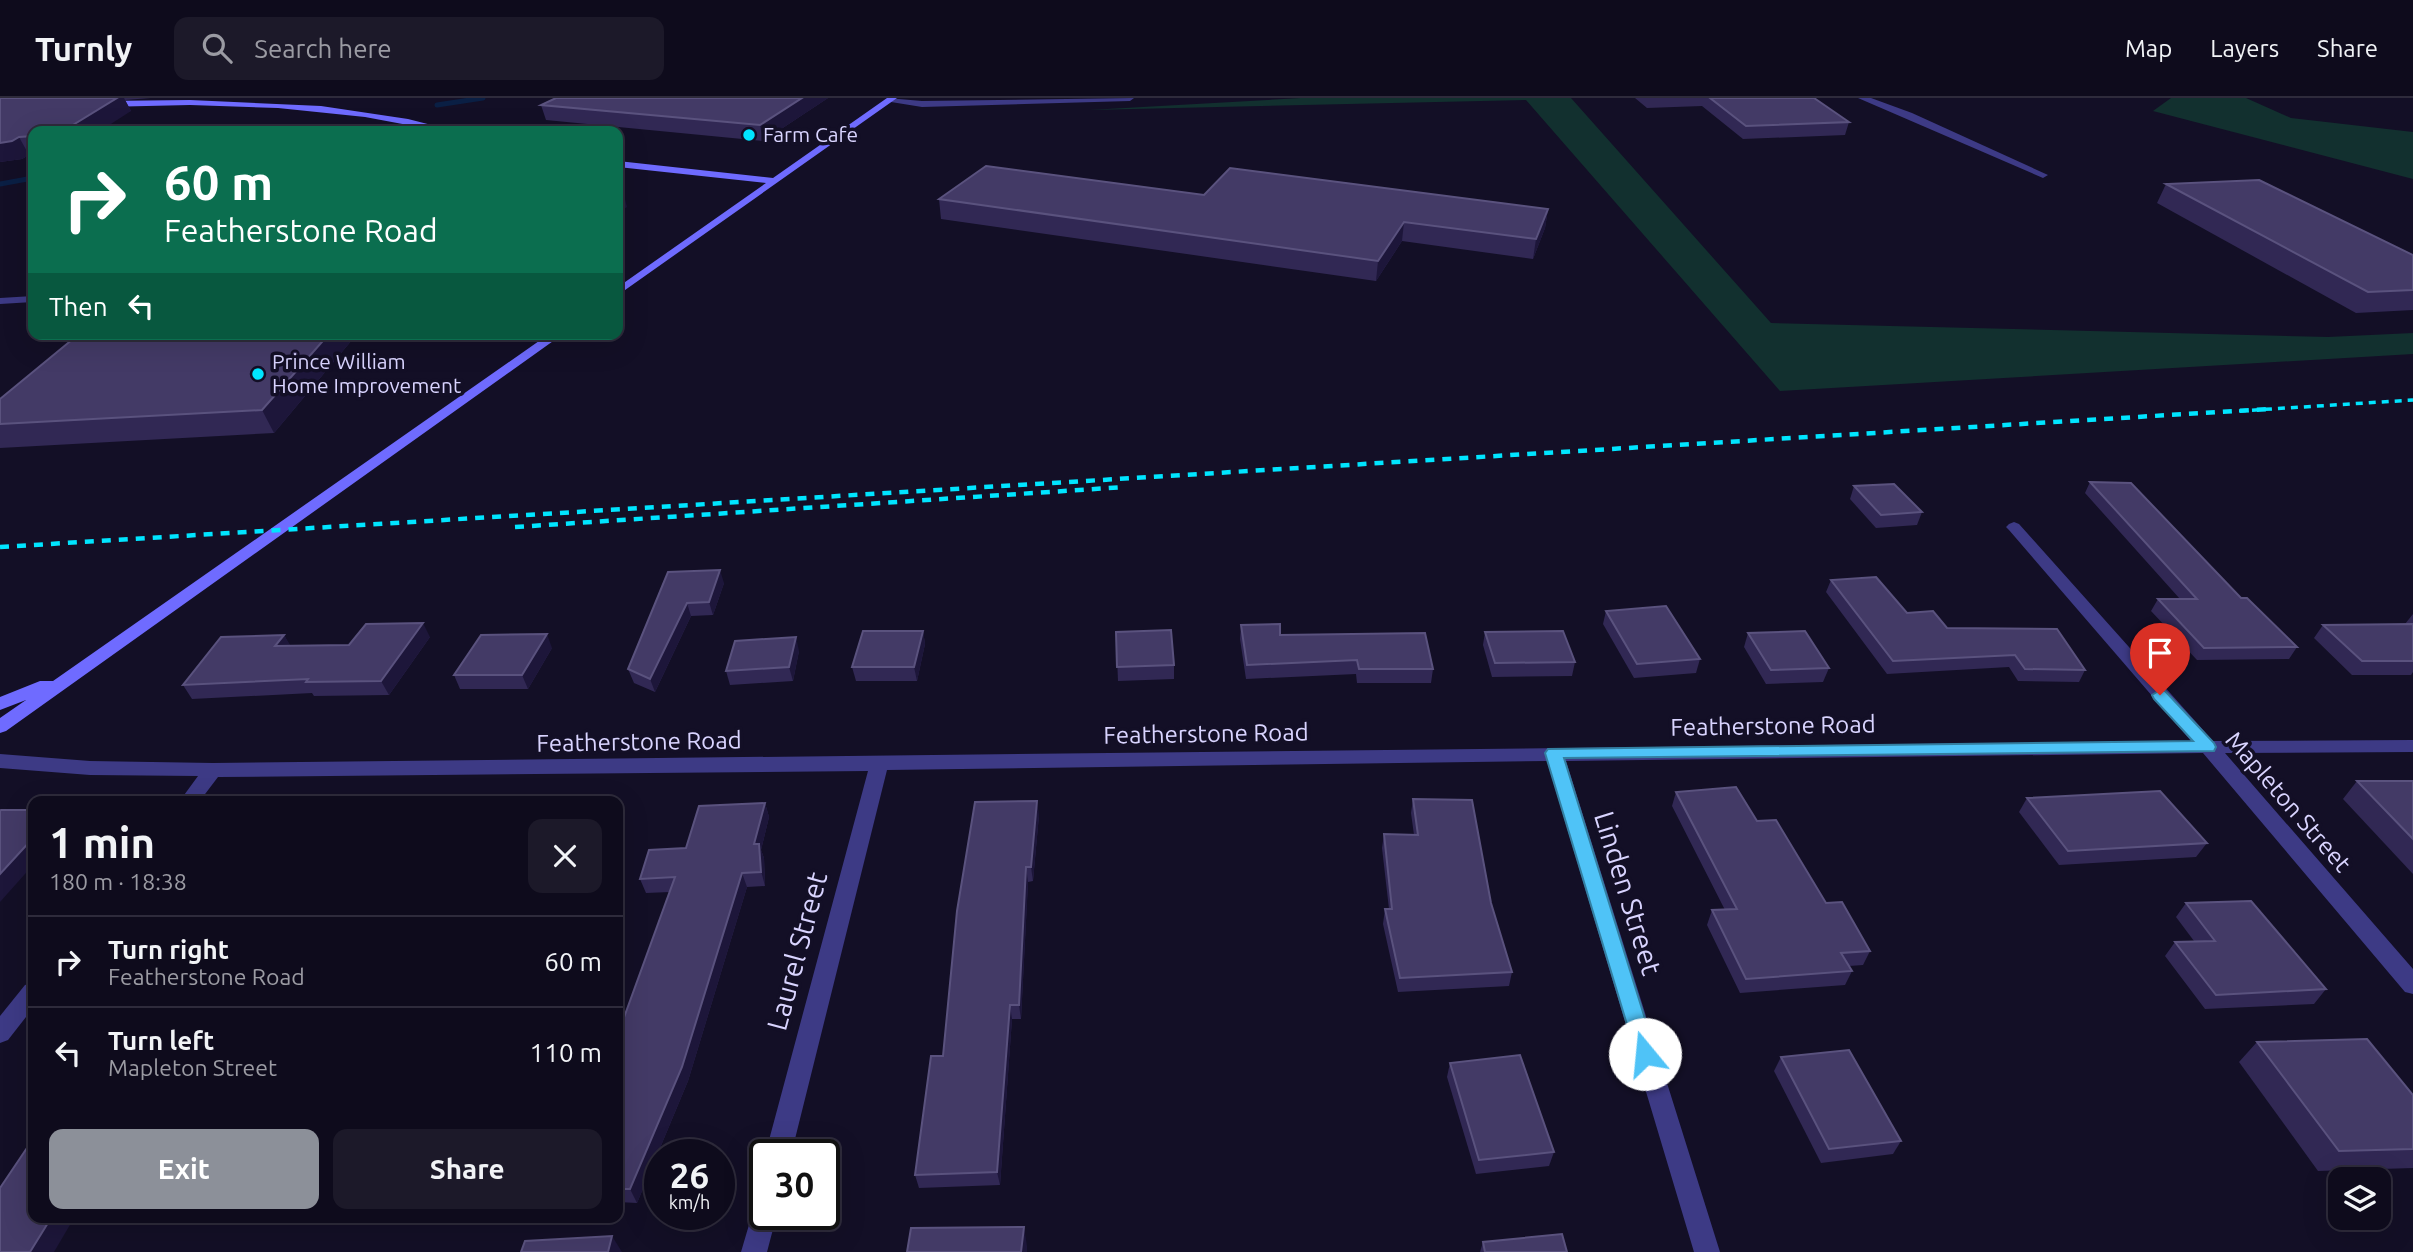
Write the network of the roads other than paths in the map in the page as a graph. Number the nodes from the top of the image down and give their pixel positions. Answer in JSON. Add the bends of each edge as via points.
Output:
{"nodes":[{"id":1,"x":892,"y":98,"type":"edge"},
{"id":2,"x":1130,"y":98,"type":"edge"},
{"id":3,"x":1862,"y":98,"type":"edge"},
{"id":4,"x":95,"y":104,"type":"edge"},
{"id":5,"x":428,"y":126,"type":"edge"},
{"id":6,"x":623,"y":165,"type":"edge"},
{"id":7,"x":2043,"y":175,"type":"dead end"},
{"id":8,"x":775,"y":181,"type":"junction"},
{"id":9,"x":623,"y":288,"type":"edge"},
{"id":10,"x":28,"y":299,"type":"edge"},
{"id":11,"x":0,"y":301,"type":"edge"},
{"id":12,"x":549,"y":340,"type":"edge"},
{"id":13,"x":2014,"y":527,"type":"dead end"},
{"id":14,"x":84,"y":668,"type":"junction"},
{"id":15,"x":0,"y":704,"type":"edge"},
{"id":16,"x":0,"y":727,"type":"edge"},
{"id":17,"x":2413,"y":746,"type":"edge"},
{"id":18,"x":2208,"y":747,"type":"junction"},
{"id":19,"x":1554,"y":753,"type":"junction"},
{"id":20,"x":0,"y":761,"type":"edge"},
{"id":21,"x":879,"y":764,"type":"junction"},
{"id":22,"x":213,"y":770,"type":"junction"},
{"id":23,"x":193,"y":796,"type":"edge"},
{"id":24,"x":2413,"y":985,"type":"edge"},
{"id":25,"x":28,"y":998,"type":"edge"},
{"id":26,"x":0,"y":1033,"type":"edge"},
{"id":27,"x":782,"y":1139,"type":"edge"},
{"id":28,"x":760,"y":1230,"type":"edge"},
{"id":29,"x":754,"y":1252,"type":"edge"},
{"id":30,"x":1707,"y":1252,"type":"edge"}],
"edges":[{"from":1,"to":2,"type":"street","via":[[922,104]]},
{"from":1,"to":8,"type":"street"},
{"from":3,"to":7,"type":"street","via":[[1925,120],[1981,150]]},
{"from":4,"to":5,"type":"street","via":[[296,107]]},
{"from":6,"to":8,"type":"street"},
{"from":8,"to":9,"type":"street"},
{"from":10,"to":11,"type":"street"},
{"from":12,"to":14,"type":"street"},
{"from":13,"to":18,"type":"street","name":"Mapleton Street"},
{"from":14,"to":15,"type":"street"},
{"from":14,"to":16,"type":"street"},
{"from":17,"to":18,"type":"street","name":"Featherstone Road"},
{"from":18,"to":19,"type":"street","name":"Featherstone Road"},
{"from":18,"to":24,"type":"street","name":"Mapleton Street"},
{"from":19,"to":21,"type":"street","name":"Featherstone Road"},
{"from":19,"to":30,"type":"street","name":"Linden Street"},
{"from":20,"to":22,"type":"street","name":"Featherstone Road"},
{"from":21,"to":22,"type":"street","name":"Featherstone Road"},
{"from":21,"to":27,"type":"street","name":"Laurel Street"},
{"from":22,"to":23,"type":"street"},
{"from":25,"to":26,"type":"street"},
{"from":28,"to":29,"type":"street"}]}
